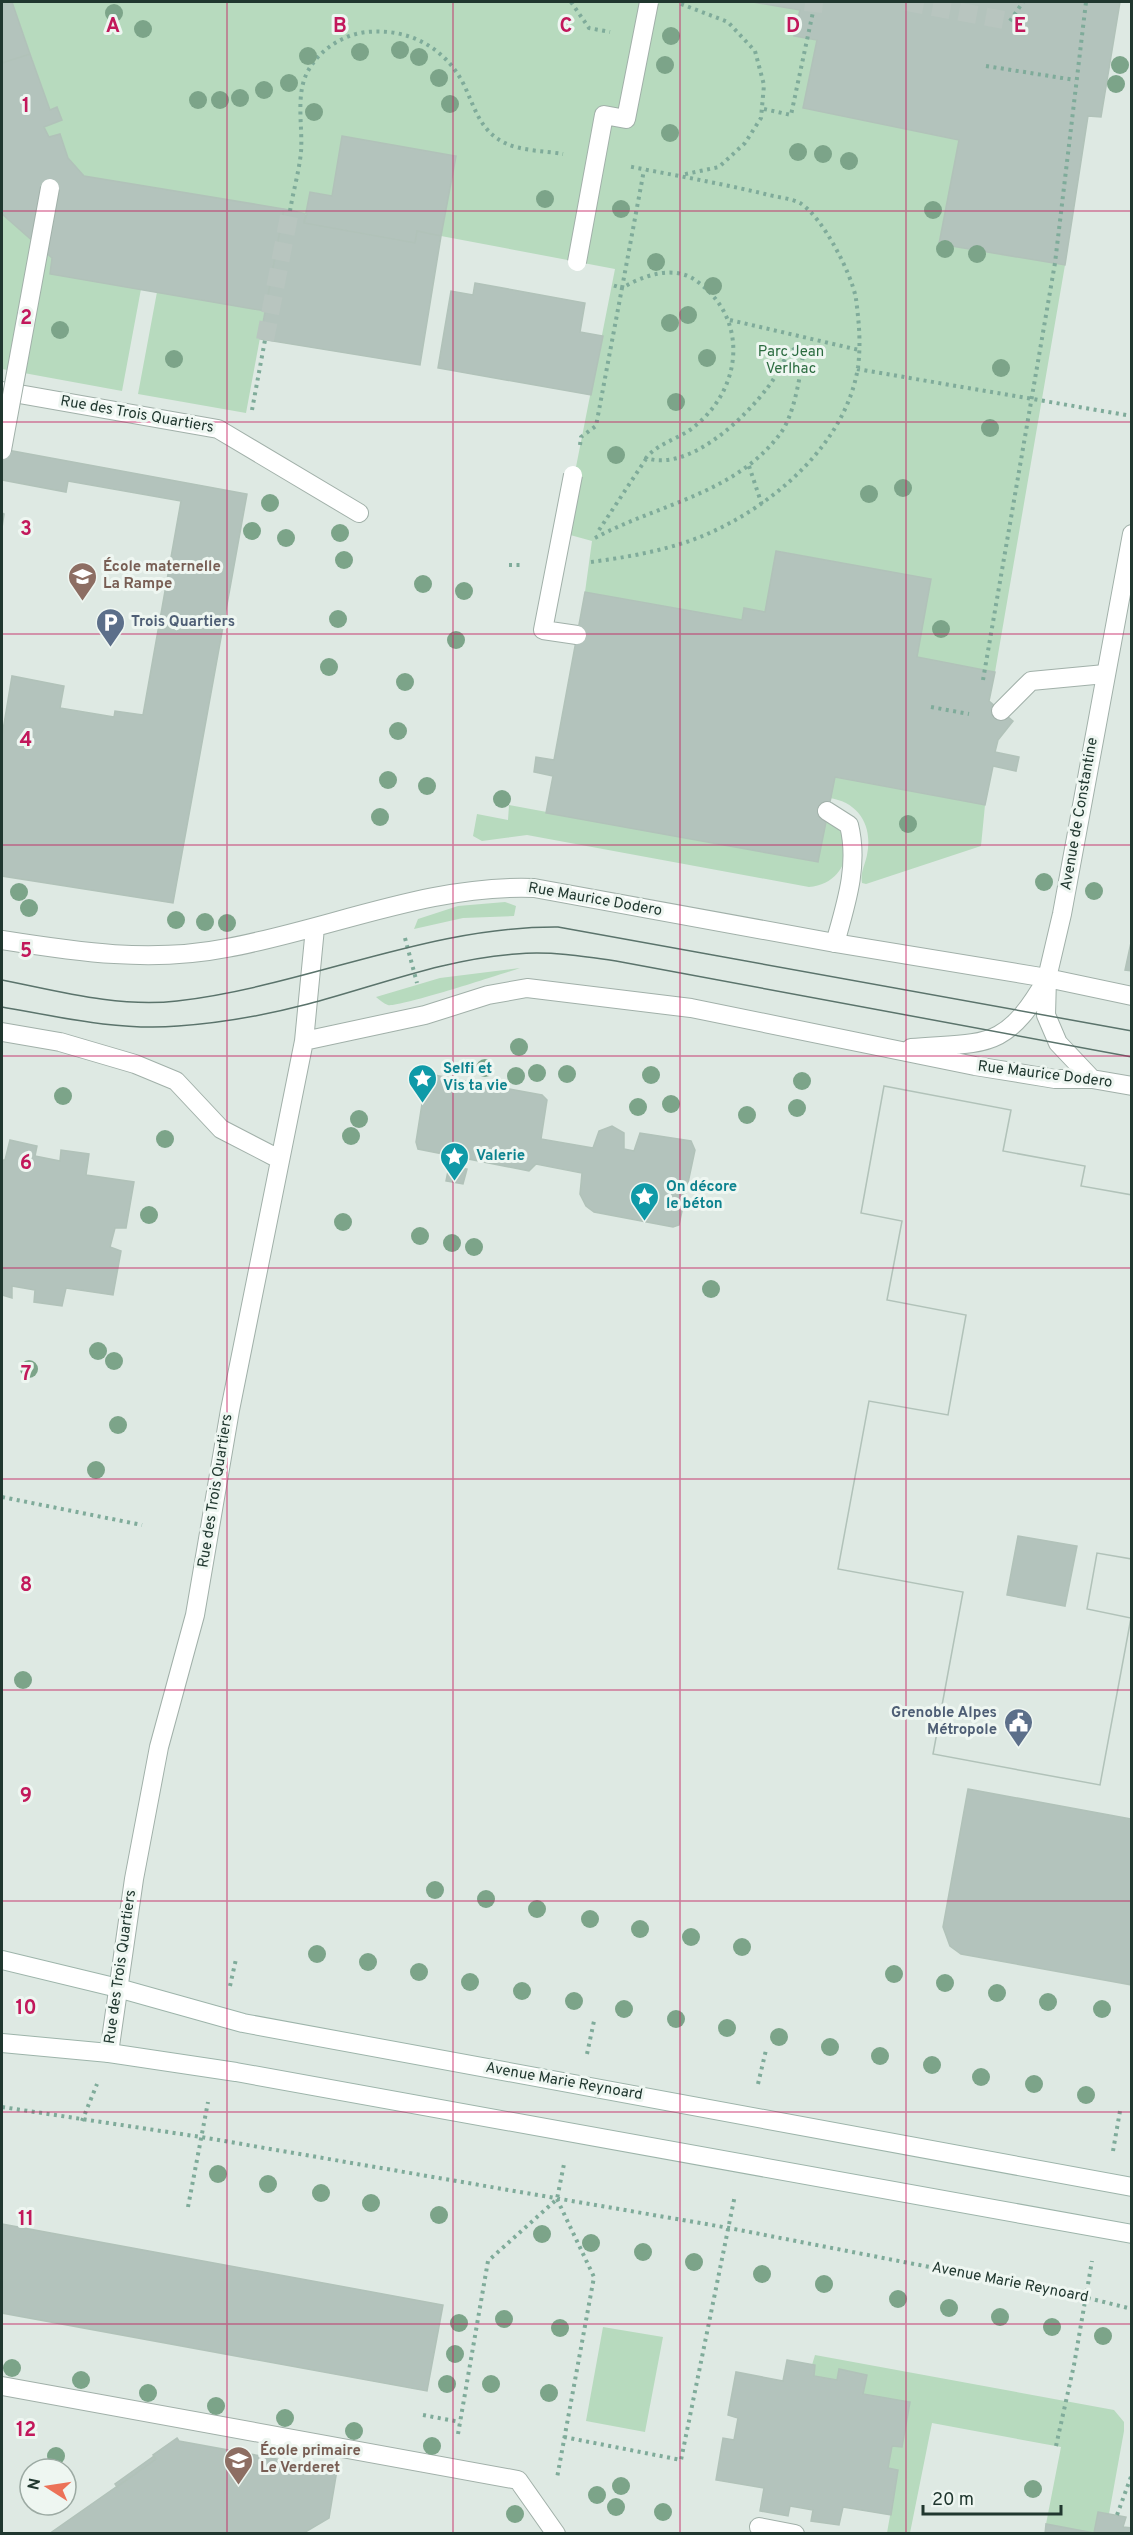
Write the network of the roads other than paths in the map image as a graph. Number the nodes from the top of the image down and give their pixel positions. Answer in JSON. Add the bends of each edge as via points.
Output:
{"nodes":[{"id":1,"x":649,"y":2,"type":"edge"},
{"id":2,"x":50,"y":188,"type":"dead end"},
{"id":3,"x":577,"y":262,"type":"dead end"},
{"id":4,"x":2,"y":391,"type":"edge"},
{"id":5,"x":2,"y":450,"type":"edge"},
{"id":6,"x":573,"y":475,"type":"road end"},
{"id":7,"x":359,"y":513,"type":"dead end"},
{"id":8,"x":1131,"y":534,"type":"edge"},
{"id":9,"x":577,"y":635,"type":"dead end"},
{"id":10,"x":1105,"y":674,"type":"junction"},
{"id":11,"x":1001,"y":711,"type":"dead end"},
{"id":12,"x":827,"y":811,"type":"dead end"},
{"id":13,"x":315,"y":928,"type":"junction"},
{"id":14,"x":2,"y":939,"type":"edge"},
{"id":15,"x":835,"y":943,"type":"junction"},
{"id":16,"x":1047,"y":978,"type":"junction"},
{"id":17,"x":1131,"y":996,"type":"edge"},
{"id":18,"x":2,"y":1032,"type":"edge"},
{"id":19,"x":304,"y":1041,"type":"junction"},
{"id":20,"x":888,"y":1049,"type":"junction"},
{"id":21,"x":1092,"y":1079,"type":"junction"},
{"id":22,"x":1131,"y":1086,"type":"edge"},
{"id":23,"x":279,"y":1160,"type":"junction"},
{"id":24,"x":2,"y":1960,"type":"edge"},
{"id":25,"x":118,"y":1988,"type":"junction"},
{"id":26,"x":2,"y":2043,"type":"edge"},
{"id":27,"x":110,"y":2053,"type":"junction"},
{"id":28,"x":1131,"y":2187,"type":"edge"},
{"id":29,"x":1131,"y":2234,"type":"edge"},
{"id":30,"x":2,"y":2386,"type":"edge"},
{"id":31,"x":759,"y":2527,"type":"dead end"},
{"id":32,"x":552,"y":2528,"type":"edge"},
{"id":33,"x":795,"y":2534,"type":"edge"}],
"edges":[{"from":1,"to":3,"type":"street","bridge":true,"via":[[626,118],[604,115]]},
{"from":2,"to":5,"type":"street","bridge":true},
{"from":4,"to":7,"type":"street","name":"Rue des Trois Quartiers","via":[[218,429]]},
{"from":6,"to":9,"type":"street","bridge":true,"via":[[543,630]]},
{"from":8,"to":10,"type":"street","name":"Avenue de Constantine"},
{"from":10,"to":11,"type":"street","via":[[1031,681]]},
{"from":10,"to":16,"type":"street","name":"Avenue de Constantine"},
{"from":12,"to":15,"type":"street","via":[[849,825],[854,847],[850,886]]},
{"from":13,"to":14,"type":"street","name":"Rue Maurice Dodero","via":[[227,948],[149,957],[82,952]]},
{"from":13,"to":15,"type":"street","name":"Rue Maurice Dodero","via":[[448,893],[500,886],[534,888]]},
{"from":13,"to":19,"type":"street","name":"Rue des Trois Quartiers"},
{"from":15,"to":16,"type":"street","name":"Rue Maurice Dodero"},
{"from":16,"to":17,"type":"street","name":"Rue Maurice Dodero"},
{"from":16,"to":20,"type":"street","name":"Rue Maurice Dodero","via":[[1028,1011],[1006,1033],[982,1042]]},
{"from":16,"to":21,"type":"street","name":"Avenue de Constantine","via":[[1046,1015],[1058,1043]]},
{"from":18,"to":23,"type":"street","via":[[60,1042],[135,1064],[176,1081],[221,1129]]},
{"from":19,"to":20,"type":"street","name":"Rue Maurice Dodero","via":[[527,988],[691,1008]]},
{"from":19,"to":23,"type":"street","name":"Rue des Trois Quartiers"},
{"from":20,"to":21,"type":"street","name":"Rue Maurice Dodero","via":[[1055,1079]]},
{"from":21,"to":22,"type":"street","name":"Rue Maurice Dodero"},
{"from":23,"to":25,"type":"street","name":"Rue des Trois Quartiers","via":[[195,1615],[159,1746]]},
{"from":24,"to":25,"type":"street","name":"Avenue Marie Reynoard"},
{"from":25,"to":27,"type":"street","name":"Rue des Trois Quartiers"},
{"from":25,"to":28,"type":"street","name":"Avenue Marie Reynoard","via":[[243,2023]]},
{"from":26,"to":27,"type":"street"},
{"from":27,"to":29,"type":"street"},
{"from":30,"to":32,"type":"street","via":[[518,2480]]},
{"from":31,"to":33,"type":"street"}]}
